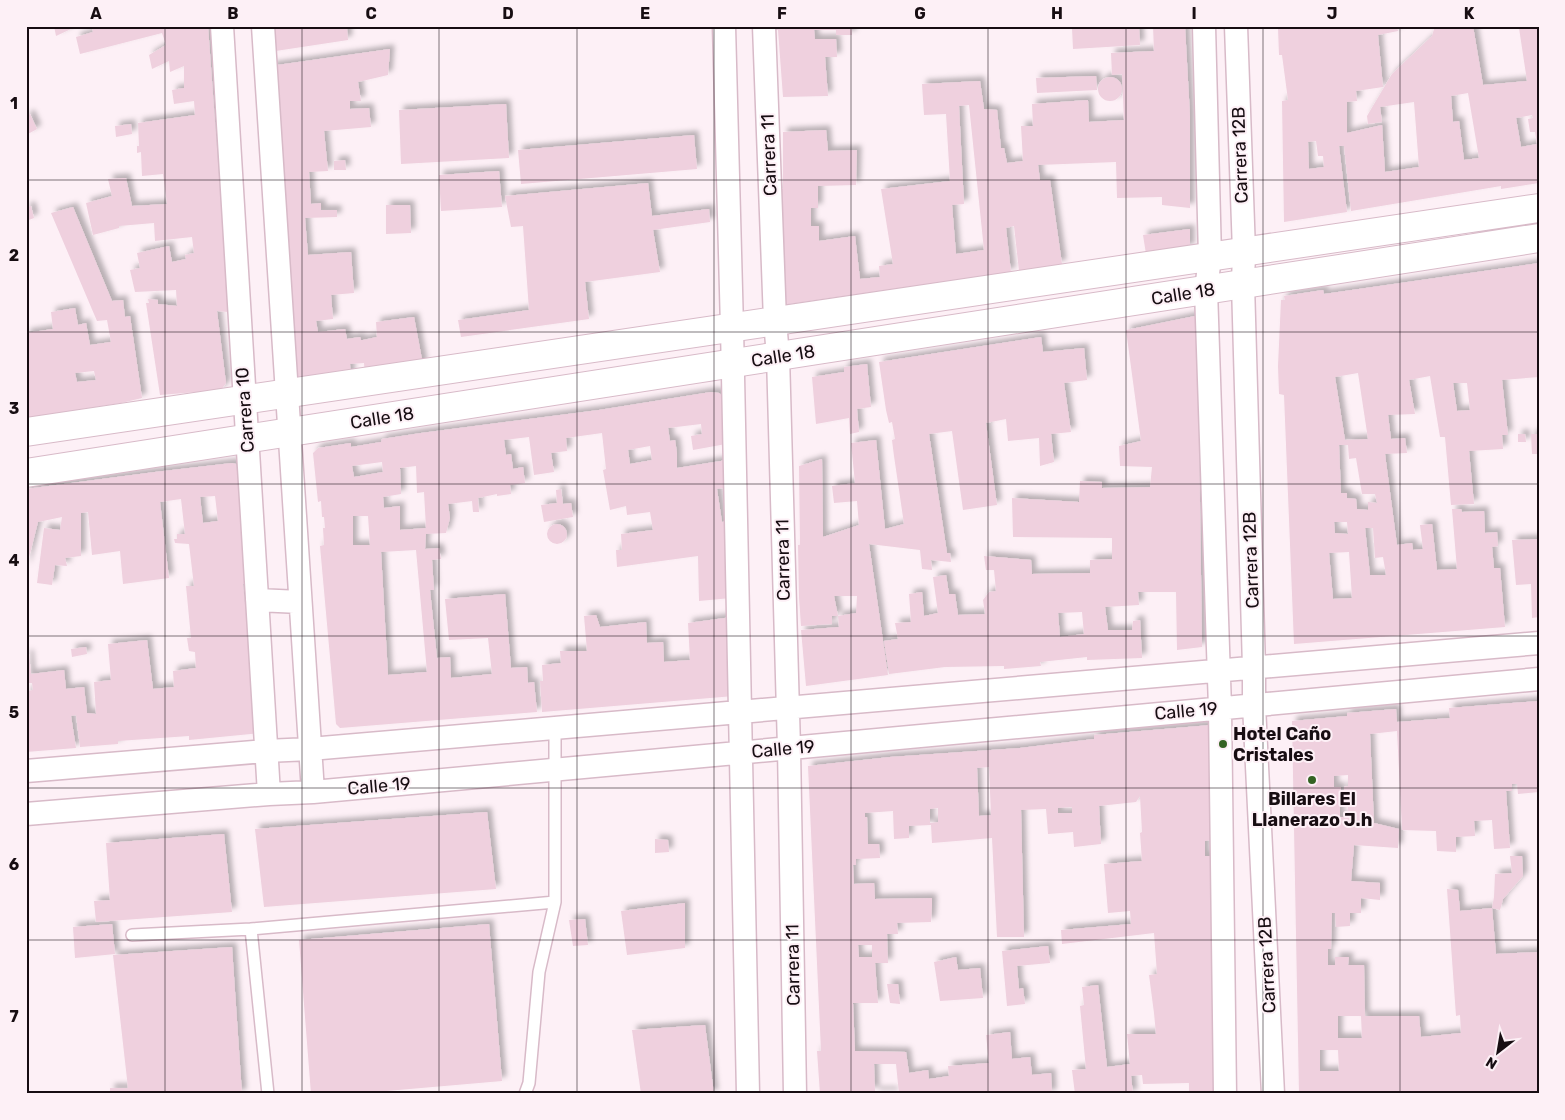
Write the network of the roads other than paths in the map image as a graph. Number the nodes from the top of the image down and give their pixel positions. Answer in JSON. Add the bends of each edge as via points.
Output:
{"nodes":[{"id":1,"x":222,"y":26,"type":"edge"},
{"id":2,"x":263,"y":26,"type":"edge"},
{"id":3,"x":724,"y":26,"type":"edge"},
{"id":4,"x":764,"y":26,"type":"edge"},
{"id":5,"x":1204,"y":26,"type":"edge"},
{"id":6,"x":1236,"y":26,"type":"edge"},
{"id":7,"x":1539,"y":208,"type":"edge"},
{"id":8,"x":1539,"y":238,"type":"edge"},
{"id":9,"x":1244,"y":252,"type":"junction"},
{"id":10,"x":1210,"y":257,"type":"junction"},
{"id":11,"x":1243,"y":284,"type":"junction"},
{"id":12,"x":1206,"y":290,"type":"junction"},
{"id":13,"x":775,"y":321,"type":"junction"},
{"id":14,"x":732,"y":328,"type":"junction"},
{"id":15,"x":778,"y":356,"type":"junction"},
{"id":16,"x":732,"y":364,"type":"junction"},
{"id":17,"x":287,"y":394,"type":"junction"},
{"id":18,"x":245,"y":400,"type":"junction"},
{"id":19,"x":26,"y":432,"type":"edge"},
{"id":20,"x":289,"y":432,"type":"junction"},
{"id":21,"x":247,"y":439,"type":"junction"},
{"id":22,"x":26,"y":473,"type":"edge"},
{"id":23,"x":257,"y":600,"type":"junction"},
{"id":24,"x":300,"y":602,"type":"junction"},
{"id":25,"x":1539,"y":643,"type":"edge"},
{"id":26,"x":1429,"y":653,"type":"junction"},
{"id":27,"x":1254,"y":668,"type":"junction"},
{"id":28,"x":1219,"y":671,"type":"junction"},
{"id":29,"x":1539,"y":679,"type":"edge"},
{"id":30,"x":1095,"y":682,"type":"junction"},
{"id":31,"x":1438,"y":688,"type":"junction"},
{"id":32,"x":1254,"y":705,"type":"junction"},
{"id":33,"x":787,"y":708,"type":"junction"},
{"id":34,"x":1220,"y":708,"type":"junction"},
{"id":35,"x":739,"y":712,"type":"junction"},
{"id":36,"x":1103,"y":719,"type":"junction"},
{"id":37,"x":555,"y":728,"type":"junction"},
{"id":38,"x":789,"y":748,"type":"junction"},
{"id":39,"x":310,"y":749,"type":"junction"},
{"id":40,"x":266,"y":751,"type":"junction"},
{"id":41,"x":741,"y":752,"type":"junction"},
{"id":42,"x":555,"y":770,"type":"junction"},
{"id":43,"x":26,"y":771,"type":"edge"},
{"id":44,"x":313,"y":792,"type":"junction"},
{"id":45,"x":269,"y":794,"type":"junction"},
{"id":46,"x":26,"y":814,"type":"edge"},
{"id":47,"x":555,"y":902,"type":"junction"},
{"id":48,"x":251,"y":929,"type":"junction"},
{"id":49,"x":132,"y":935,"type":"dead end"},
{"id":50,"x":268,"y":1094,"type":"edge"},
{"id":51,"x":526,"y":1094,"type":"edge"},
{"id":52,"x":748,"y":1094,"type":"edge"},
{"id":53,"x":795,"y":1094,"type":"edge"},
{"id":54,"x":1225,"y":1094,"type":"edge"},
{"id":55,"x":1273,"y":1094,"type":"edge"}],
"edges":[{"from":1,"to":18,"type":"street","name":"Carrera 10"},
{"from":2,"to":17,"type":"street"},
{"from":3,"to":14,"type":"street"},
{"from":4,"to":13,"type":"street","name":"Carrera 11"},
{"from":5,"to":10,"type":"street","name":"Carrera 12B"},
{"from":6,"to":9,"type":"street","name":"Carrera 12B"},
{"from":7,"to":9,"type":"street","name":"Calle 18"},
{"from":8,"to":11,"type":"street","name":"Calle 18"},
{"from":9,"to":10,"type":"street","name":"Calle 18"},
{"from":9,"to":11,"type":"street","name":"Carrera 12B"},
{"from":10,"to":12,"type":"street","name":"Carrera 12B"},
{"from":10,"to":13,"type":"street","name":"Calle 18"},
{"from":11,"to":12,"type":"street","name":"Calle 18"},
{"from":11,"to":27,"type":"street","name":"Carrera 12B"},
{"from":12,"to":15,"type":"street","name":"Calle 18"},
{"from":12,"to":28,"type":"street","name":"Carrera 12B"},
{"from":13,"to":14,"type":"street","name":"Calle 18"},
{"from":13,"to":15,"type":"street","name":"Carrera 11"},
{"from":14,"to":16,"type":"street"},
{"from":14,"to":17,"type":"street","name":"Calle 18"},
{"from":15,"to":16,"type":"street","name":"Calle 18"},
{"from":15,"to":33,"type":"street","name":"Carrera 11"},
{"from":16,"to":20,"type":"street","name":"Calle 18"},
{"from":16,"to":35,"type":"street"},
{"from":17,"to":18,"type":"street","name":"Calle 18"},
{"from":17,"to":20,"type":"street"},
{"from":18,"to":19,"type":"street","name":"Calle 18"},
{"from":18,"to":21,"type":"street","name":"Carrera 10"},
{"from":20,"to":21,"type":"street","name":"Calle 18"},
{"from":20,"to":24,"type":"street"},
{"from":21,"to":22,"type":"street","name":"Calle 18"},
{"from":21,"to":23,"type":"street","name":"Carrera 10"},
{"from":23,"to":24,"type":"street"},
{"from":23,"to":40,"type":"street","name":"Carrera 10"},
{"from":24,"to":39,"type":"street"},
{"from":25,"to":26,"type":"street"},
{"from":26,"to":27,"type":"street"},
{"from":26,"to":31,"type":"street"},
{"from":27,"to":28,"type":"street"},
{"from":27,"to":32,"type":"street","name":"Carrera 12B"},
{"from":28,"to":30,"type":"street"},
{"from":28,"to":34,"type":"street","name":"Carrera 12B"},
{"from":29,"to":31,"type":"street","name":"Calle 19"},
{"from":30,"to":33,"type":"street"},
{"from":30,"to":36,"type":"street"},
{"from":31,"to":32,"type":"street","name":"Calle 19"},
{"from":32,"to":34,"type":"street","name":"Calle 19"},
{"from":32,"to":55,"type":"street","name":"Carrera 12B"},
{"from":33,"to":35,"type":"street"},
{"from":33,"to":38,"type":"street","name":"Carrera 11"},
{"from":34,"to":36,"type":"street","name":"Calle 19"},
{"from":34,"to":54,"type":"street","name":"Carrera 12B"},
{"from":35,"to":37,"type":"street"},
{"from":35,"to":41,"type":"street"},
{"from":36,"to":38,"type":"street","name":"Calle 19"},
{"from":37,"to":39,"type":"street"},
{"from":37,"to":42,"type":"lane"},
{"from":38,"to":41,"type":"street","name":"Calle 19"},
{"from":38,"to":53,"type":"street","name":"Carrera 11"},
{"from":39,"to":40,"type":"street"},
{"from":39,"to":44,"type":"street"},
{"from":40,"to":43,"type":"street"},
{"from":40,"to":45,"type":"street","name":"Carrera 10"},
{"from":41,"to":42,"type":"street","name":"Calle 19"},
{"from":41,"to":52,"type":"street"},
{"from":42,"to":44,"type":"street","name":"Calle 19"},
{"from":42,"to":47,"type":"lane"},
{"from":44,"to":45,"type":"street","name":"Calle 19"},
{"from":45,"to":46,"type":"street","name":"Calle 19"},
{"from":47,"to":48,"type":"lane"},
{"from":47,"to":51,"type":"lane","via":[[539,972]]},
{"from":48,"to":49,"type":"lane"},
{"from":48,"to":50,"type":"lane"}]}
